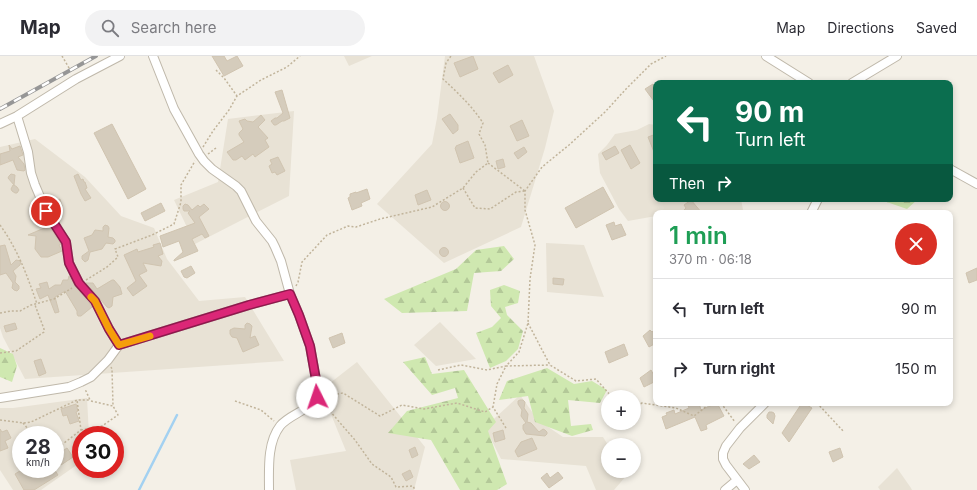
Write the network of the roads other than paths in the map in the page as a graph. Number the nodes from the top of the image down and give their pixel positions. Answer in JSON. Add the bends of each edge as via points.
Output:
{"nodes":[{"id":1,"x":120,"y":56,"type":"edge"},
{"id":2,"x":153,"y":56,"type":"edge"},
{"id":3,"x":766,"y":56,"type":"edge"},
{"id":4,"x":897,"y":56,"type":"edge"},
{"id":5,"x":804,"y":80,"type":"edge"},
{"id":6,"x":857,"y":80,"type":"edge"},
{"id":7,"x":17,"y":116,"type":"junction"},
{"id":8,"x":0,"y":124,"type":"edge"},
{"id":9,"x":953,"y":171,"type":"edge"},
{"id":10,"x":977,"y":184,"type":"edge"},
{"id":11,"x":290,"y":294,"type":"junction"},
{"id":12,"x":119,"y":345,"type":"junction"},
{"id":13,"x":0,"y":398,"type":"edge"},
{"id":14,"x":761,"y":406,"type":"edge"},
{"id":15,"x":737,"y":480,"type":"junction"},
{"id":16,"x":269,"y":490,"type":"edge"},
{"id":17,"x":725,"y":490,"type":"edge"},
{"id":18,"x":745,"y":490,"type":"edge"}],
"edges":[{"from":1,"to":7,"type":"street","via":[[76,79]]},
{"from":2,"to":11,"type":"street","via":[[174,109],[199,154],[212,170],[241,192],[256,221],[275,247]]},
{"from":3,"to":5,"type":"street"},
{"from":4,"to":6,"type":"street"},
{"from":7,"to":8,"type":"street"},
{"from":7,"to":12,"type":"street","via":[[35,185],[46,211],[66,242],[69,263],[79,283],[95,301]]},
{"from":9,"to":10,"type":"street"},
{"from":11,"to":12,"type":"street"},
{"from":11,"to":16,"type":"street","via":[[310,346],[318,391],[311,404],[280,426],[274,438],[271,447]]},
{"from":12,"to":13,"type":"street","via":[[91,377],[81,382],[69,387]]},
{"from":14,"to":15,"type":"street","via":[[740,428],[723,453],[726,465]]},
{"from":15,"to":17,"type":"street"},
{"from":15,"to":18,"type":"street"}]}
